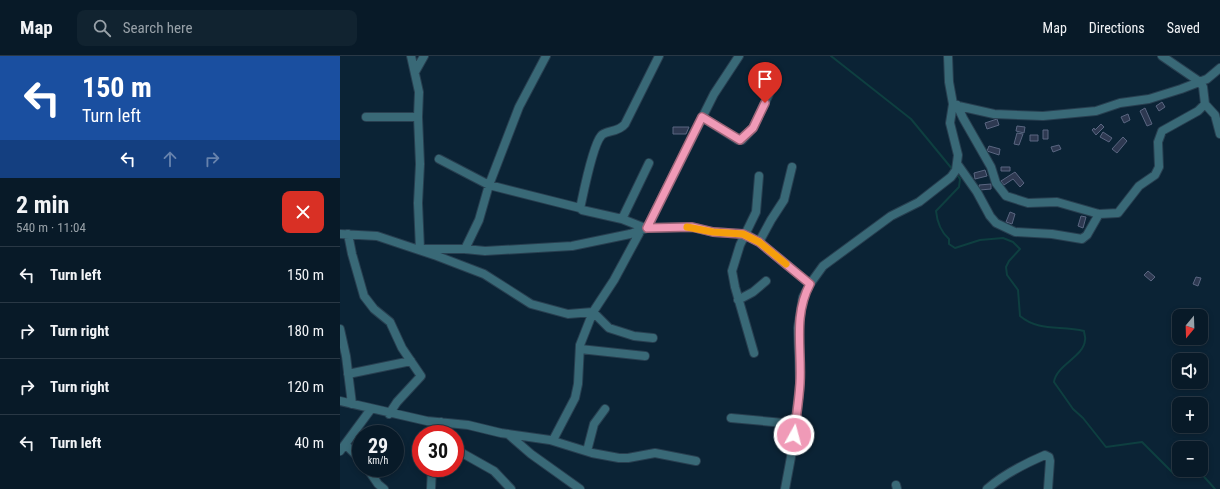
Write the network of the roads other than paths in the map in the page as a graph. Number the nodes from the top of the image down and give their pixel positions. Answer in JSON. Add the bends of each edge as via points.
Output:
{"nodes":[{"id":1,"x":411,"y":56,"type":"edge"},
{"id":2,"x":424,"y":56,"type":"edge"},
{"id":3,"x":546,"y":56,"type":"edge"},
{"id":4,"x":659,"y":56,"type":"edge"},
{"id":5,"x":739,"y":56,"type":"edge"},
{"id":6,"x":948,"y":56,"type":"edge"},
{"id":7,"x":1162,"y":56,"type":"edge"},
{"id":8,"x":1220,"y":68,"type":"edge"},
{"id":9,"x":415,"y":72,"type":"junction"},
{"id":10,"x":776,"y":79,"type":"dead end"},
{"id":11,"x":1200,"y":82,"type":"junction"},
{"id":12,"x":1205,"y":104,"type":"junction"},
{"id":13,"x":955,"y":105,"type":"junction"},
{"id":14,"x":366,"y":117,"type":"dead end"},
{"id":15,"x":418,"y":117,"type":"junction"},
{"id":16,"x":702,"y":117,"type":"junction"},
{"id":17,"x":1220,"y":134,"type":"edge"},
{"id":18,"x":439,"y":159,"type":"dead end"},
{"id":19,"x":649,"y":163,"type":"dead end"},
{"id":20,"x":958,"y":164,"type":"junction"},
{"id":21,"x":792,"y":167,"type":"dead end"},
{"id":22,"x":759,"y":176,"type":"dead end"},
{"id":23,"x":490,"y":185,"type":"junction"},
{"id":24,"x":580,"y":208,"type":"junction"},
{"id":25,"x":1099,"y":214,"type":"junction"},
{"id":26,"x":622,"y":219,"type":"junction"},
{"id":27,"x":644,"y":229,"type":"junction"},
{"id":28,"x":344,"y":234,"type":"edge"},
{"id":29,"x":746,"y":235,"type":"junction"},
{"id":30,"x":759,"y":242,"type":"junction"},
{"id":31,"x":420,"y":249,"type":"junction"},
{"id":32,"x":465,"y":249,"type":"junction"},
{"id":33,"x":766,"y":281,"type":"dead end"},
{"id":34,"x":810,"y":284,"type":"junction"},
{"id":35,"x":738,"y":300,"type":"junction"},
{"id":36,"x":592,"y":312,"type":"junction"},
{"id":37,"x":340,"y":329,"type":"edge"},
{"id":38,"x":653,"y":338,"type":"dead end"},
{"id":39,"x":580,"y":349,"type":"junction"},
{"id":40,"x":754,"y":353,"type":"dead end"},
{"id":41,"x":645,"y":356,"type":"dead end"},
{"id":42,"x":411,"y":361,"type":"junction"},
{"id":43,"x":348,"y":374,"type":"junction"},
{"id":44,"x":340,"y":401,"type":"edge"},
{"id":45,"x":352,"y":404,"type":"junction"},
{"id":46,"x":371,"y":409,"type":"junction"},
{"id":47,"x":605,"y":409,"type":"dead end"},
{"id":48,"x":389,"y":414,"type":"junction"},
{"id":49,"x":731,"y":418,"type":"dead end"},
{"id":50,"x":441,"y":422,"type":"junction"},
{"id":51,"x":795,"y":424,"type":"junction"},
{"id":52,"x":440,"y":425,"type":"edge"},
{"id":53,"x":508,"y":434,"type":"junction"},
{"id":54,"x":553,"y":440,"type":"junction"},
{"id":55,"x":345,"y":444,"type":"junction"},
{"id":56,"x":340,"y":451,"type":"edge"},
{"id":57,"x":352,"y":451,"type":"edge"},
{"id":58,"x":587,"y":451,"type":"junction"},
{"id":59,"x":464,"y":455,"type":"edge"},
{"id":60,"x":696,"y":461,"type":"dead end"},
{"id":61,"x":373,"y":477,"type":"edge"},
{"id":62,"x":432,"y":477,"type":"edge"},
{"id":63,"x":384,"y":489,"type":"edge"},
{"id":64,"x":431,"y":489,"type":"edge"},
{"id":65,"x":511,"y":489,"type":"edge"},
{"id":66,"x":580,"y":489,"type":"edge"},
{"id":67,"x":785,"y":489,"type":"edge"},
{"id":68,"x":987,"y":489,"type":"edge"},
{"id":69,"x":1048,"y":489,"type":"edge"}],
"edges":[{"from":1,"to":9,"type":"street"},
{"from":2,"to":9,"type":"street"},
{"from":3,"to":23,"type":"street","via":[[519,107]]},
{"from":4,"to":24,"type":"street","via":[[625,124],[621,129],[600,136]]},
{"from":5,"to":16,"type":"street"},
{"from":6,"to":13,"type":"street","via":[[948,82]]},
{"from":7,"to":11,"type":"street"},
{"from":8,"to":11,"type":"street"},
{"from":9,"to":15,"type":"street","via":[[419,92]]},
{"from":10,"to":16,"type":"street","via":[[753,128],[742,140]]},
{"from":11,"to":12,"type":"street"},
{"from":11,"to":13,"type":"street","via":[[1149,99],[1120,102],[1096,111],[1058,116],[994,114]]},
{"from":12,"to":17,"type":"street","via":[[1215,115]]},
{"from":12,"to":25,"type":"street","via":[[1198,111],[1162,131],[1158,142],[1159,167],[1155,175],[1139,186],[1118,213]]},
{"from":13,"to":20,"type":"street","via":[[950,123]]},
{"from":13,"to":25,"type":"street","via":[[992,167],[996,183],[1006,196],[1028,202],[1057,202]]},
{"from":14,"to":15,"type":"street"},
{"from":15,"to":31,"type":"street"},
{"from":16,"to":27,"type":"street"},
{"from":18,"to":23,"type":"street"},
{"from":19,"to":26,"type":"street"},
{"from":20,"to":25,"type":"street","via":[[990,216],[1008,230],[1082,239]]},
{"from":20,"to":34,"type":"street","via":[[950,177],[919,202],[891,216],[823,266]]},
{"from":21,"to":30,"type":"street","via":[[784,200]]},
{"from":22,"to":29,"type":"street","via":[[756,212]]},
{"from":23,"to":24,"type":"street"},
{"from":23,"to":32,"type":"street","via":[[480,220]]},
{"from":24,"to":26,"type":"street"},
{"from":26,"to":27,"type":"street"},
{"from":27,"to":29,"type":"street","via":[[692,227]]},
{"from":27,"to":32,"type":"street","via":[[572,246],[485,251]]},
{"from":27,"to":36,"type":"street"},
{"from":28,"to":31,"type":"street","via":[[377,236]]},
{"from":28,"to":42,"type":"street","via":[[364,296],[374,309],[390,322]]},
{"from":29,"to":30,"type":"street"},
{"from":29,"to":35,"type":"street","via":[[732,271]]},
{"from":30,"to":34,"type":"street"},
{"from":31,"to":32,"type":"street"},
{"from":31,"to":36,"type":"street","via":[[484,274],[531,304],[568,314]]},
{"from":33,"to":35,"type":"street"},
{"from":34,"to":51,"type":"street","via":[[803,297],[799,317],[800,384]]},
{"from":35,"to":40,"type":"street"},
{"from":36,"to":38,"type":"street","via":[[609,328],[634,336]]},
{"from":36,"to":39,"type":"street"},
{"from":37,"to":43,"type":"street"},
{"from":39,"to":41,"type":"street"},
{"from":39,"to":54,"type":"street","via":[[575,398]]},
{"from":42,"to":43,"type":"street"},
{"from":42,"to":48,"type":"street","via":[[421,376]]},
{"from":43,"to":45,"type":"street"},
{"from":44,"to":45,"type":"street"},
{"from":45,"to":46,"type":"street"},
{"from":46,"to":48,"type":"street"},
{"from":46,"to":55,"type":"street"},
{"from":47,"to":58,"type":"street","via":[[594,424]]},
{"from":48,"to":50,"type":"street"},
{"from":49,"to":51,"type":"street"},
{"from":50,"to":52,"type":"street"},
{"from":50,"to":53,"type":"street","via":[[476,426]]},
{"from":51,"to":67,"type":"street"},
{"from":53,"to":54,"type":"street"},
{"from":53,"to":66,"type":"street"},
{"from":54,"to":58,"type":"street"},
{"from":55,"to":56,"type":"street"},
{"from":55,"to":57,"type":"street"},
{"from":58,"to":60,"type":"street","via":[[619,458],[655,453]]},
{"from":59,"to":65,"type":"street","via":[[494,471]]},
{"from":61,"to":63,"type":"street"},
{"from":62,"to":64,"type":"street"},
{"from":68,"to":69,"type":"street","via":[[1025,464],[1045,455],[1050,461]]}]}
